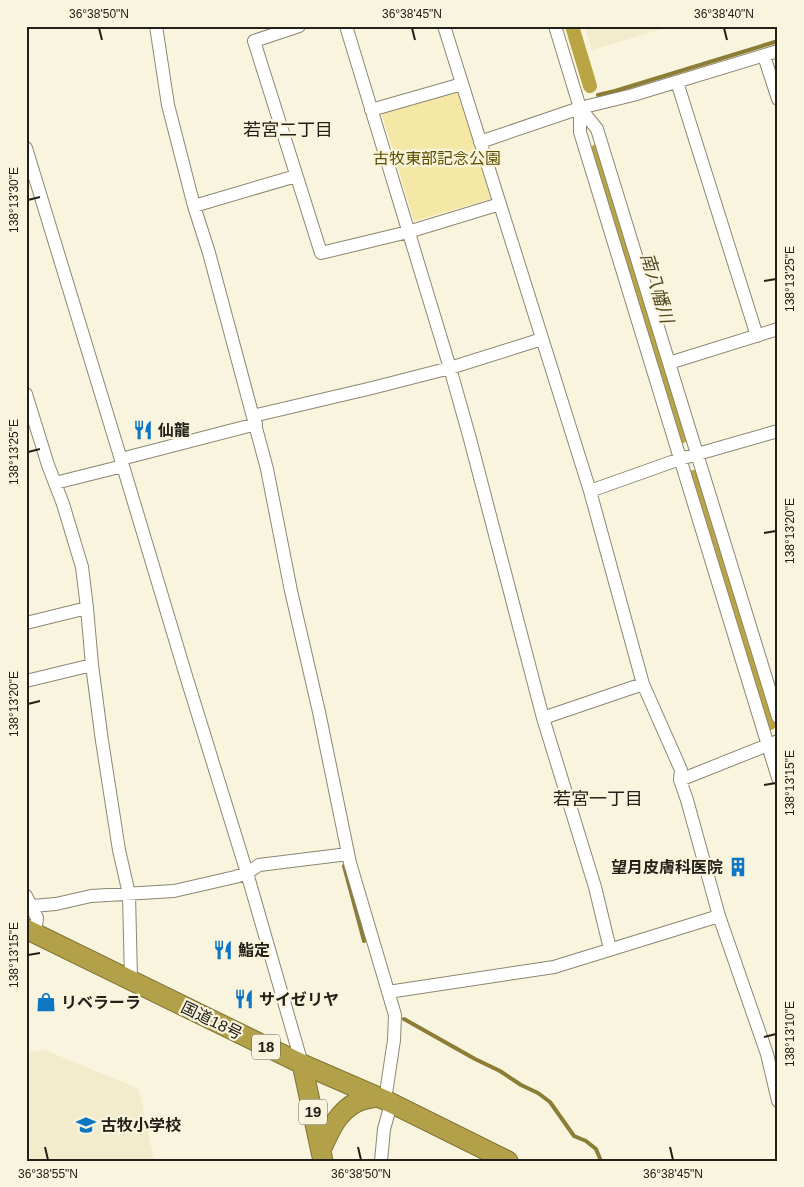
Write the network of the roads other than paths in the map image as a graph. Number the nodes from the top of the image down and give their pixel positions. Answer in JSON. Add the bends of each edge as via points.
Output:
{"nodes":[{"id":1,"x":156,"y":26,"type":"edge"},
{"id":2,"x":299,"y":26,"type":"edge"},
{"id":3,"x":346,"y":26,"type":"edge"},
{"id":4,"x":444,"y":26,"type":"edge"},
{"id":5,"x":555,"y":26,"type":"edge"},
{"id":6,"x":778,"y":51,"type":"edge"},
{"id":7,"x":764,"y":56,"type":"junction"},
{"id":8,"x":677,"y":82,"type":"junction"},
{"id":9,"x":462,"y":84,"type":"junction"},
{"id":10,"x":778,"y":99,"type":"edge"},
{"id":11,"x":580,"y":108,"type":"junction"},
{"id":12,"x":371,"y":110,"type":"junction"},
{"id":13,"x":480,"y":142,"type":"junction"},
{"id":14,"x":26,"y":148,"type":"edge"},
{"id":15,"x":296,"y":176,"type":"junction"},
{"id":16,"x":500,"y":204,"type":"junction"},
{"id":17,"x":194,"y":206,"type":"junction"},
{"id":18,"x":408,"y":232,"type":"junction"},
{"id":19,"x":778,"y":329,"type":"edge"},
{"id":20,"x":757,"y":336,"type":"junction"},
{"id":21,"x":542,"y":339,"type":"junction"},
{"id":22,"x":669,"y":363,"type":"junction"},
{"id":23,"x":450,"y":368,"type":"junction"},
{"id":24,"x":26,"y":394,"type":"edge"},
{"id":25,"x":255,"y":420,"type":"junction"},
{"id":26,"x":778,"y":431,"type":"edge"},
{"id":27,"x":697,"y":454,"type":"junction"},
{"id":28,"x":680,"y":460,"type":"junction"},
{"id":29,"x":122,"y":462,"type":"junction"},
{"id":30,"x":55,"y":483,"type":"junction"},
{"id":31,"x":590,"y":491,"type":"junction"},
{"id":32,"x":87,"y":608,"type":"junction"},
{"id":33,"x":26,"y":622,"type":"edge"},
{"id":34,"x":92,"y":665,"type":"junction"},
{"id":35,"x":26,"y":681,"type":"edge"},
{"id":36,"x":643,"y":684,"type":"junction"},
{"id":37,"x":778,"y":717,"type":"edge"},
{"id":38,"x":543,"y":718,"type":"junction"},
{"id":39,"x":773,"y":742,"type":"edge"},
{"id":40,"x":778,"y":778,"type":"edge"},
{"id":41,"x":680,"y":780,"type":"junction"},
{"id":42,"x":348,"y":854,"type":"junction"},
{"id":43,"x":247,"y":873,"type":"junction"},
{"id":44,"x":129,"y":894,"type":"junction"},
{"id":45,"x":29,"y":901,"type":"edge"},
{"id":46,"x":720,"y":916,"type":"junction"},
{"id":47,"x":31,"y":931,"type":"edge"},
{"id":48,"x":610,"y":949,"type":"junction"},
{"id":49,"x":130,"y":980,"type":"junction"},
{"id":50,"x":388,"y":992,"type":"junction"},
{"id":51,"x":772,"y":1052,"type":"edge"},
{"id":52,"x":302,"y":1064,"type":"junction"},
{"id":53,"x":384,"y":1100,"type":"junction"},
{"id":54,"x":778,"y":1101,"type":"edge"},
{"id":55,"x":322,"y":1155,"type":"edge"},
{"id":56,"x":380,"y":1161,"type":"edge"},
{"id":57,"x":508,"y":1161,"type":"edge"}],
"edges":[{"from":1,"to":17,"type":"street","via":[[168,105]]},
{"from":2,"to":15,"type":"street","via":[[254,41]]},
{"from":3,"to":12,"type":"street"},
{"from":4,"to":9,"type":"street"},
{"from":5,"to":11,"type":"street"},
{"from":6,"to":7,"type":"street"},
{"from":7,"to":8,"type":"street"},
{"from":7,"to":10,"type":"street"},
{"from":8,"to":11,"type":"street"},
{"from":8,"to":20,"type":"street"},
{"from":9,"to":12,"type":"street"},
{"from":9,"to":13,"type":"street"},
{"from":11,"to":13,"type":"street"},
{"from":11,"to":22,"type":"street","via":[[597,129]]},
{"from":11,"to":28,"type":"street","via":[[580,132]]},
{"from":12,"to":18,"type":"street"},
{"from":13,"to":16,"type":"street"},
{"from":14,"to":29,"type":"street"},
{"from":15,"to":17,"type":"street"},
{"from":15,"to":18,"type":"street","via":[[321,253]]},
{"from":16,"to":18,"type":"street"},
{"from":16,"to":21,"type":"street"},
{"from":17,"to":25,"type":"street"},
{"from":18,"to":23,"type":"street"},
{"from":19,"to":20,"type":"street"},
{"from":20,"to":22,"type":"street"},
{"from":21,"to":23,"type":"street"},
{"from":21,"to":31,"type":"street"},
{"from":22,"to":27,"type":"street"},
{"from":23,"to":25,"type":"street"},
{"from":23,"to":38,"type":"street"},
{"from":24,"to":30,"type":"street"},
{"from":25,"to":29,"type":"street"},
{"from":25,"to":42,"type":"street"},
{"from":26,"to":27,"type":"street"},
{"from":27,"to":28,"type":"street"},
{"from":27,"to":37,"type":"street"},
{"from":28,"to":31,"type":"street"},
{"from":28,"to":39,"type":"street"},
{"from":29,"to":30,"type":"street"},
{"from":29,"to":43,"type":"street"},
{"from":30,"to":32,"type":"street","via":[[82,567]]},
{"from":31,"to":36,"type":"street"},
{"from":32,"to":33,"type":"street"},
{"from":32,"to":34,"type":"street"},
{"from":34,"to":35,"type":"street"},
{"from":34,"to":44,"type":"street","via":[[119,850]]},
{"from":36,"to":38,"type":"street"},
{"from":36,"to":41,"type":"street","via":[[681,770]]},
{"from":38,"to":48,"type":"street","via":[[595,887]]},
{"from":39,"to":40,"type":"street"},
{"from":39,"to":41,"type":"street"},
{"from":41,"to":46,"type":"street"},
{"from":42,"to":43,"type":"street","via":[[259,865]]},
{"from":42,"to":50,"type":"street"},
{"from":43,"to":44,"type":"street","via":[[174,890]]},
{"from":43,"to":52,"type":"street"},
{"from":44,"to":45,"type":"street","via":[[91,896],[56,904]]},
{"from":44,"to":49,"type":"street"},
{"from":45,"to":47,"type":"street","via":[[36,918]]},
{"from":46,"to":48,"type":"street"},
{"from":46,"to":51,"type":"street"},
{"from":47,"to":49,"type":"highway","name":"国道18号","number":"18"},
{"from":48,"to":50,"type":"street","via":[[554,967]]},
{"from":49,"to":52,"type":"highway","name":"国道18号","number":"18"},
{"from":50,"to":53,"type":"street","via":[[395,1016]]},
{"from":51,"to":54,"type":"street"},
{"from":52,"to":53,"type":"highway","name":"国道18号","number":"18"},
{"from":52,"to":55,"type":"highway","number":"19"},
{"from":53,"to":55,"type":"highway","via":[[357,1102],[341,1114]]},
{"from":53,"to":56,"type":"street"},
{"from":53,"to":57,"type":"highway","name":"国道18号","number":"18"}]}
